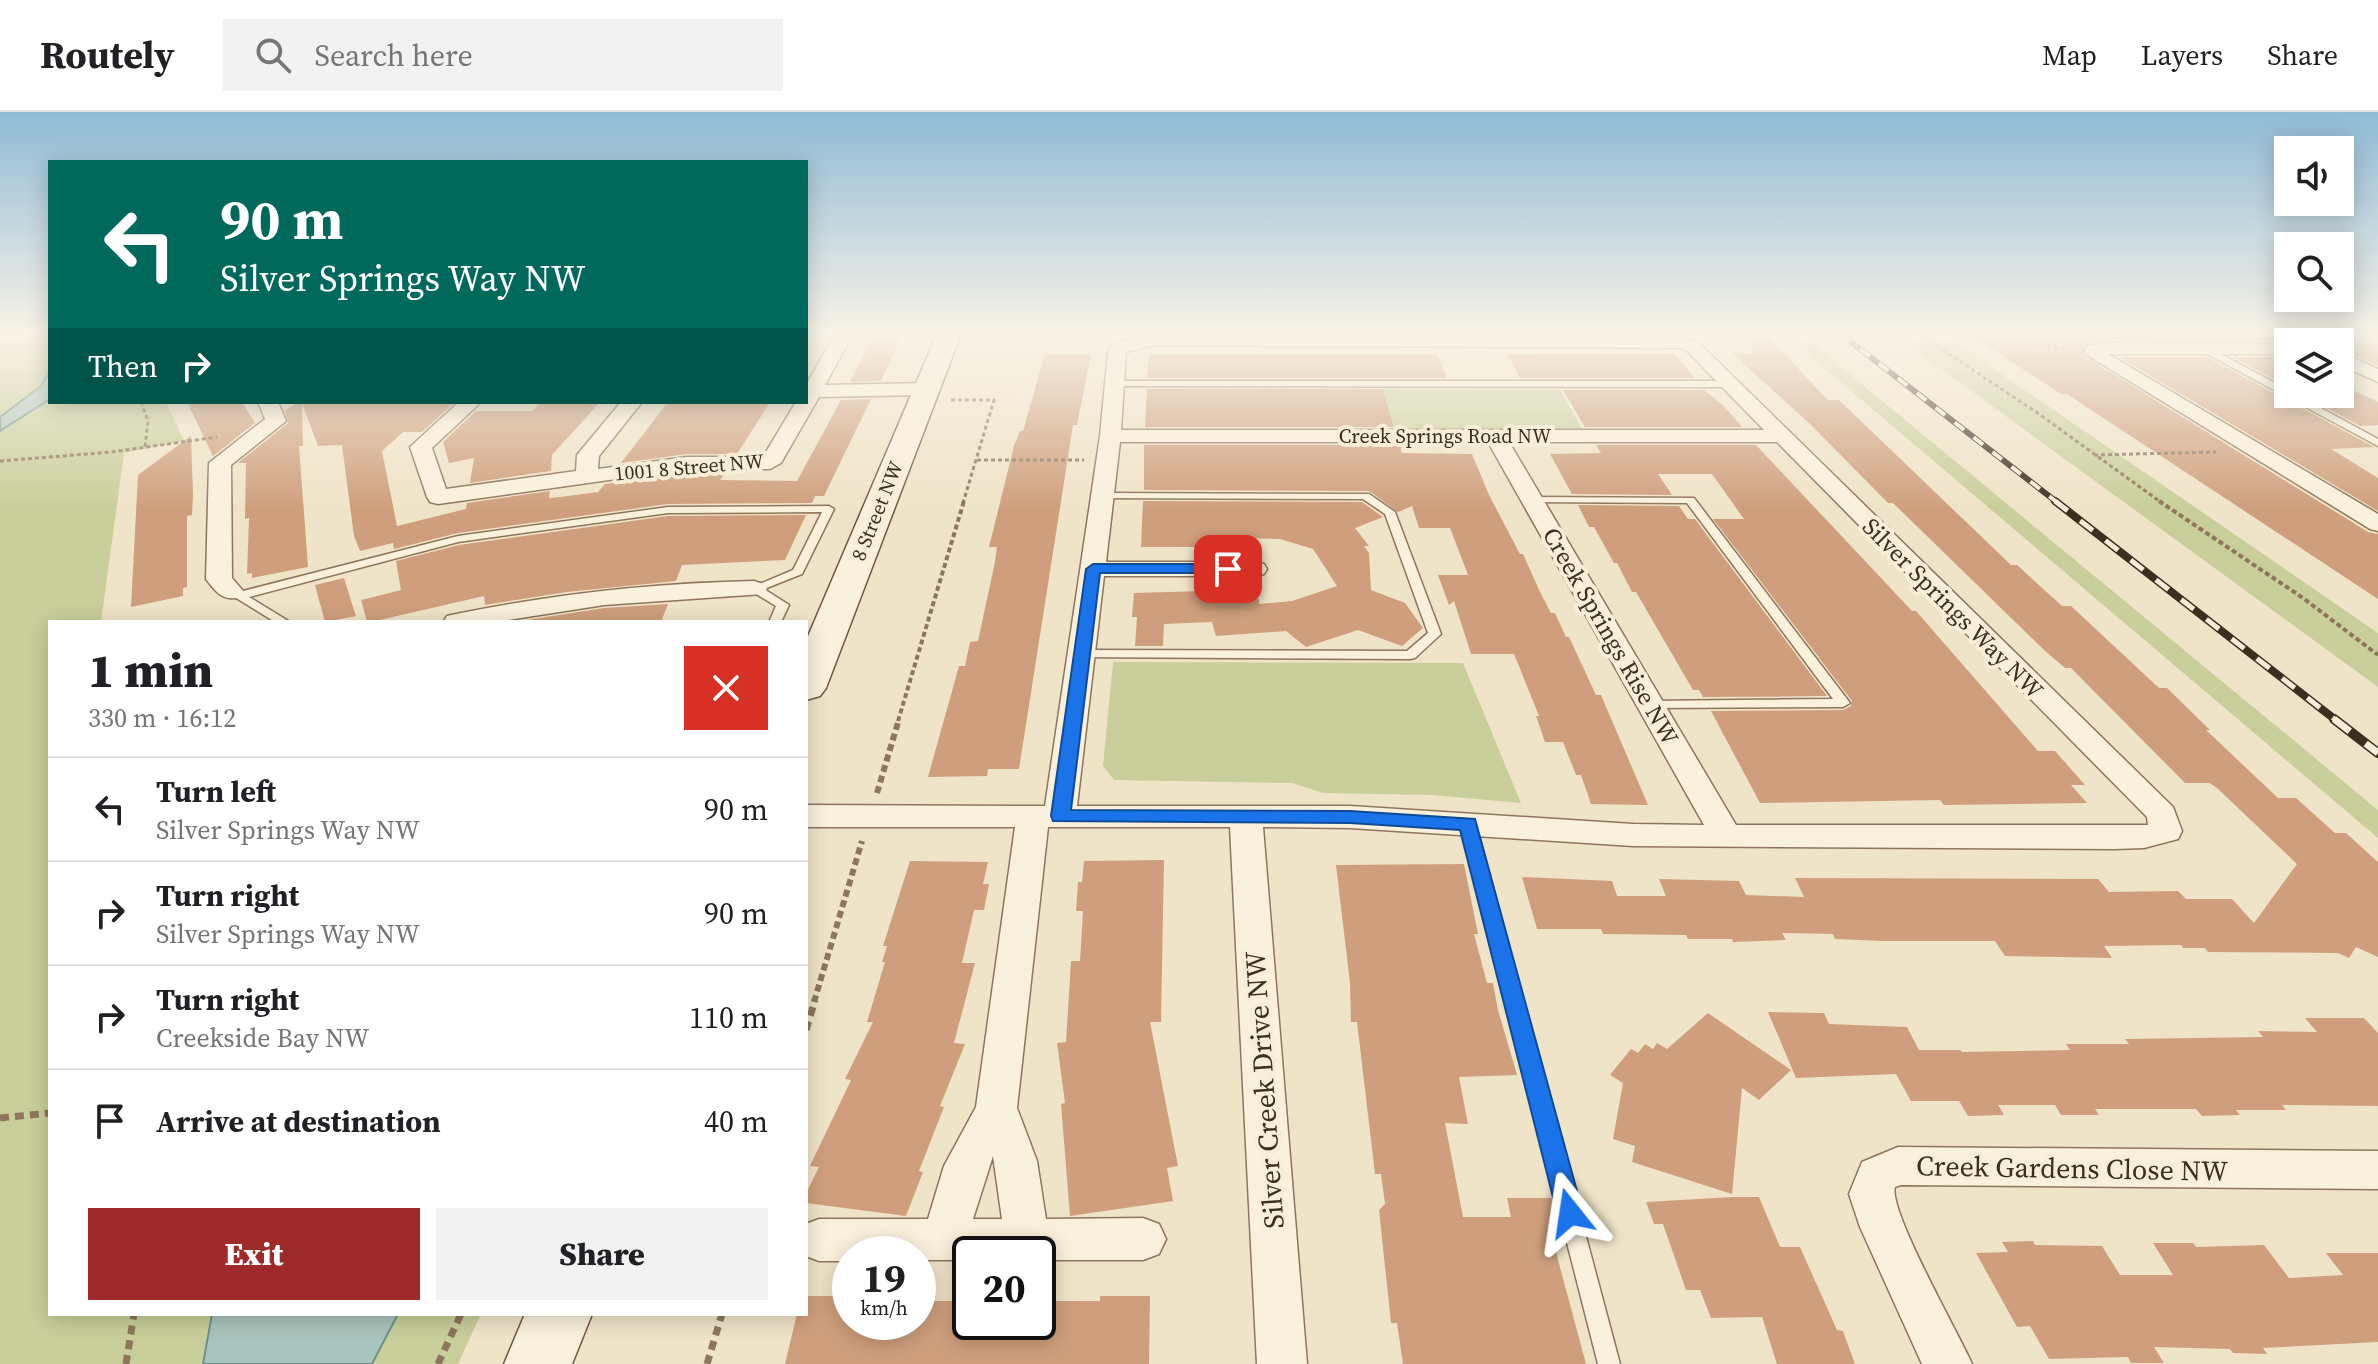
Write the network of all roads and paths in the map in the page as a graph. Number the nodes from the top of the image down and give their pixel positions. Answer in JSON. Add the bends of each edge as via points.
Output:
{"nodes":[{"id":1,"x":1113,"y":392,"type":"edge"},
{"id":2,"x":1736,"y":392,"type":"edge"},
{"id":3,"x":2004,"y":392,"type":"edge"},
{"id":4,"x":2159,"y":392,"type":"edge"},
{"id":5,"x":2285,"y":392,"type":"edge"},
{"id":6,"x":924,"y":395,"type":"junction"},
{"id":7,"x":811,"y":396,"type":"edge"},
{"id":8,"x":142,"y":404,"type":"edge"},
{"id":9,"x":269,"y":404,"type":"edge"},
{"id":10,"x":469,"y":404,"type":"edge"},
{"id":11,"x":630,"y":404,"type":"edge"},
{"id":12,"x":806,"y":404,"type":"edge"},
{"id":13,"x":1110,"y":436,"type":"junction"},
{"id":14,"x":1495,"y":436,"type":"junction"},
{"id":15,"x":1781,"y":436,"type":"junction"},
{"id":16,"x":254,"y":437,"type":"junction"},
{"id":17,"x":2378,"y":443,"type":"edge"},
{"id":18,"x":145,"y":447,"type":"junction"},
{"id":19,"x":2228,"y":451,"type":"dead end"},
{"id":20,"x":2093,"y":455,"type":"junction"},
{"id":21,"x":977,"y":460,"type":"junction"},
{"id":22,"x":1089,"y":460,"type":"dead end"},
{"id":23,"x":0,"y":461,"type":"edge"},
{"id":24,"x":587,"y":477,"type":"junction"},
{"id":25,"x":1102,"y":496,"type":"junction"},
{"id":26,"x":1533,"y":500,"type":"junction"},
{"id":27,"x":2378,"y":524,"type":"edge"},
{"id":28,"x":1093,"y":569,"type":"junction"},
{"id":29,"x":1255,"y":569,"type":"dead end"},
{"id":30,"x":754,"y":589,"type":"junction"},
{"id":31,"x":235,"y":594,"type":"junction"},
{"id":32,"x":280,"y":620,"type":"edge"},
{"id":33,"x":465,"y":620,"type":"edge"},
{"id":34,"x":776,"y":620,"type":"edge"},
{"id":35,"x":1082,"y":654,"type":"junction"},
{"id":36,"x":2378,"y":655,"type":"edge"},
{"id":37,"x":808,"y":683,"type":"edge"},
{"id":38,"x":1651,"y":705,"type":"junction"},
{"id":39,"x":808,"y":816,"type":"edge"},
{"id":40,"x":870,"y":816,"type":"junction"},
{"id":41,"x":1047,"y":816,"type":"junction"},
{"id":42,"x":1246,"y":817,"type":"junction"},
{"id":43,"x":1468,"y":824,"type":"junction"},
{"id":44,"x":1726,"y":835,"type":"junction"},
{"id":45,"x":808,"y":1023,"type":"edge"},
{"id":46,"x":996,"y":1108,"type":"junction"},
{"id":47,"x":48,"y":1113,"type":"edge"},
{"id":48,"x":0,"y":1118,"type":"edge"},
{"id":49,"x":2378,"y":1170,"type":"edge"},
{"id":50,"x":1027,"y":1236,"type":"edge"},
{"id":51,"x":1056,"y":1239,"type":"edge"},
{"id":52,"x":1143,"y":1239,"type":"dead end"},
{"id":53,"x":819,"y":1240,"type":"dead end"},
{"id":54,"x":944,"y":1240,"type":"junction"},
{"id":55,"x":952,"y":1240,"type":"edge"},
{"id":56,"x":134,"y":1316,"type":"edge"},
{"id":57,"x":460,"y":1316,"type":"edge"},
{"id":58,"x":558,"y":1316,"type":"edge"},
{"id":59,"x":721,"y":1316,"type":"edge"},
{"id":60,"x":126,"y":1364,"type":"edge"},
{"id":61,"x":438,"y":1364,"type":"edge"},
{"id":62,"x":538,"y":1364,"type":"edge"},
{"id":63,"x":707,"y":1364,"type":"edge"},
{"id":64,"x":1282,"y":1364,"type":"edge"},
{"id":65,"x":1609,"y":1364,"type":"edge"},
{"id":66,"x":1947,"y":1364,"type":"edge"}],
"edges":[{"from":1,"to":13,"type":"street","name":"Silver Springs Way NW"},
{"from":2,"to":15,"type":"street","name":"Silver Springs Way NW"},
{"from":3,"to":20,"type":"path"},
{"from":4,"to":27,"type":"street"},
{"from":5,"to":17,"type":"lane"},
{"from":6,"to":7,"type":"street"},
{"from":6,"to":21,"type":"path","via":[[994,400]]},
{"from":6,"to":37,"type":"street","name":"8 Street NW"},
{"from":8,"to":18,"type":"path","via":[[148,421]]},
{"from":9,"to":16,"type":"street","via":[[276,421]]},
{"from":10,"to":24,"type":"street","name":"1001 8 Street NW","via":[[421,447],[438,497]]},
{"from":11,"to":24,"type":"street","name":"1001 8 Street NW","via":[[588,455]]},
{"from":12,"to":24,"type":"street","name":"1001 8 Street NW","via":[[770,463],[687,463]]},
{"from":13,"to":14,"type":"street","name":"Creek Springs Road NW"},
{"from":13,"to":25,"type":"street","name":"Silver Springs Way NW"},
{"from":14,"to":15,"type":"street","name":"Creek Springs Road NW"},
{"from":14,"to":26,"type":"street","name":"Creek Springs Rise NW"},
{"from":15,"to":44,"type":"street","name":"Silver Springs Way NW","via":[[2162,814],[2166,831],[2114,838]]},
{"from":16,"to":18,"type":"path","via":[[197,438]]},
{"from":16,"to":31,"type":"street","via":[[220,463],[219,579]]},
{"from":18,"to":23,"type":"path"},
{"from":19,"to":20,"type":"path"},
{"from":20,"to":36,"type":"path"},
{"from":21,"to":22,"type":"path"},
{"from":21,"to":40,"type":"path"},
{"from":25,"to":28,"type":"street","name":"Silver Springs Way NW"},
{"from":25,"to":35,"type":"lane","via":[[1365,496],[1390,512],[1435,634],[1410,655]]},
{"from":26,"to":38,"type":"street","name":"Creek Springs Rise NW"},
{"from":26,"to":38,"type":"lane","via":[[1690,500],[1843,703]]},
{"from":28,"to":29,"type":"street"},
{"from":28,"to":35,"type":"street","name":"Silver Springs Way NW"},
{"from":30,"to":31,"type":"lane","via":[[798,572],[829,509],[668,510],[458,539]]},
{"from":30,"to":33,"type":"street","via":[[607,595]]},
{"from":30,"to":34,"type":"lane","via":[[783,605]]},
{"from":31,"to":32,"type":"lane"},
{"from":35,"to":41,"type":"street","name":"Silver Springs Way NW"},
{"from":38,"to":44,"type":"street","name":"Creek Springs Rise NW"},
{"from":39,"to":40,"type":"street","name":"Silver Springs Way NW"},
{"from":40,"to":41,"type":"street","name":"Silver Springs Way NW"},
{"from":40,"to":45,"type":"path"},
{"from":41,"to":42,"type":"street","name":"Silver Springs Way NW"},
{"from":41,"to":46,"type":"street","name":"Silver Springs Way NW"},
{"from":42,"to":43,"type":"street","name":"Silver Springs Way NW"},
{"from":42,"to":64,"type":"street","name":"Silver Creek Drive NW"},
{"from":43,"to":44,"type":"street","name":"Silver Springs Way NW","via":[[1562,833]]},
{"from":43,"to":65,"type":"lane"},
{"from":46,"to":50,"type":"street","name":"Silver Springs Way NW","via":[[1016,1161]]},
{"from":46,"to":54,"type":"street","name":"Silver Springs Way NW","via":[[966,1166]]},
{"from":47,"to":48,"type":"path"},
{"from":49,"to":66,"type":"street","name":"Creek Gardens Close NW","via":[[1898,1166],[1877,1175],[1871,1194],[1882,1227]]},
{"from":51,"to":52,"type":"street"},
{"from":53,"to":54,"type":"street"},
{"from":54,"to":55,"type":"street"},
{"from":56,"to":60,"type":"path"},
{"from":57,"to":61,"type":"path"},
{"from":58,"to":62,"type":"street"},
{"from":59,"to":63,"type":"path"}]}
